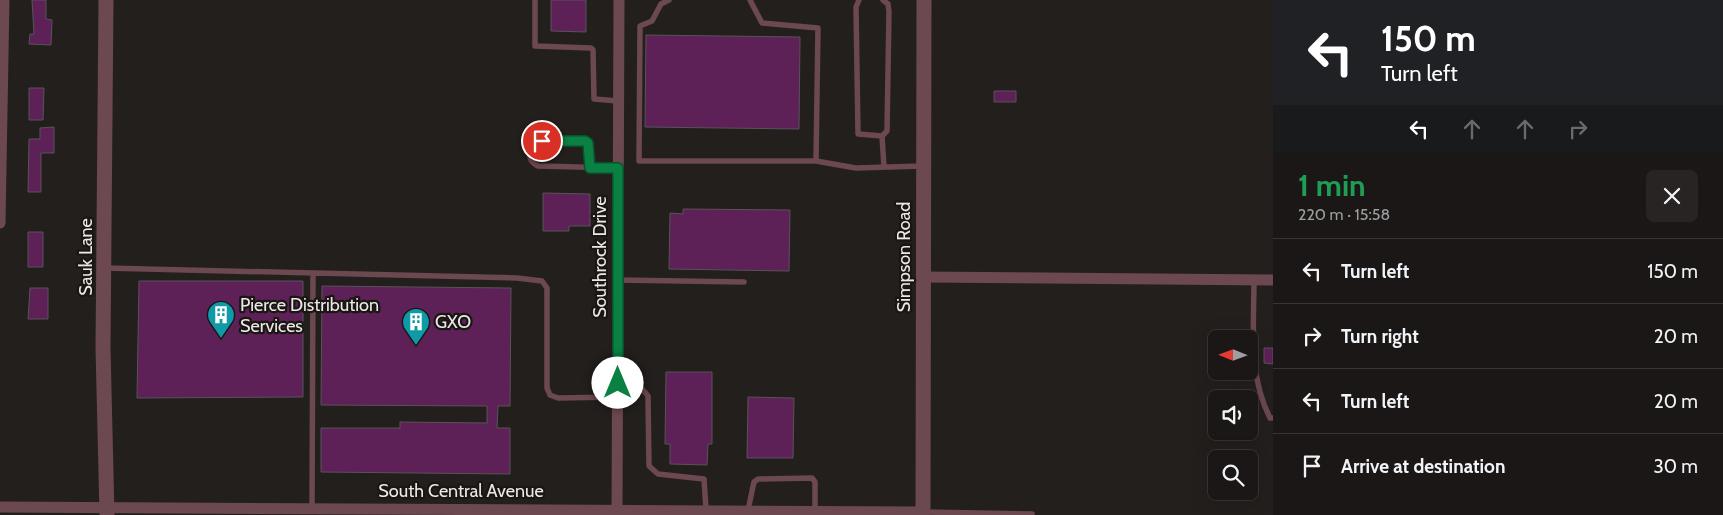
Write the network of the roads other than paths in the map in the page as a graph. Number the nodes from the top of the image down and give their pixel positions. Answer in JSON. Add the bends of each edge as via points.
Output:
{"nodes":[{"id":1,"x":4,"y":0,"type":"edge"},
{"id":2,"x":106,"y":0,"type":"edge"},
{"id":3,"x":535,"y":0,"type":"edge"},
{"id":4,"x":619,"y":0,"type":"edge"},
{"id":5,"x":669,"y":0,"type":"edge"},
{"id":6,"x":750,"y":0,"type":"edge"},
{"id":7,"x":859,"y":0,"type":"edge"},
{"id":8,"x":883,"y":0,"type":"edge"},
{"id":9,"x":924,"y":0,"type":"edge"},
{"id":10,"x":618,"y":101,"type":"junction"},
{"id":11,"x":882,"y":136,"type":"junction"},
{"id":12,"x":816,"y":160,"type":"junction"},
{"id":13,"x":923,"y":166,"type":"junction"},
{"id":14,"x":884,"y":167,"type":"junction"},
{"id":15,"x":590,"y":168,"type":"junction"},
{"id":16,"x":618,"y":168,"type":"junction"},
{"id":17,"x":0,"y":223,"type":"edge"},
{"id":18,"x":105,"y":268,"type":"junction"},
{"id":19,"x":313,"y":274,"type":"junction"},
{"id":20,"x":923,"y":277,"type":"junction"},
{"id":21,"x":618,"y":280,"type":"junction"},
{"id":22,"x":1254,"y":280,"type":"junction"},
{"id":23,"x":1273,"y":280,"type":"edge"},
{"id":24,"x":744,"y":282,"type":"dead end"},
{"id":25,"x":618,"y":383,"type":"junction"},
{"id":26,"x":618,"y":397,"type":"junction"},
{"id":27,"x":1273,"y":418,"type":"edge"},
{"id":28,"x":0,"y":507,"type":"edge"},
{"id":29,"x":312,"y":508,"type":"junction"},
{"id":30,"x":706,"y":509,"type":"junction"},
{"id":31,"x":748,"y":510,"type":"junction"},
{"id":32,"x":107,"y":511,"type":"edge"},
{"id":33,"x":816,"y":511,"type":"junction"},
{"id":34,"x":287,"y":512,"type":"edge"},
{"id":35,"x":334,"y":512,"type":"edge"},
{"id":36,"x":532,"y":512,"type":"edge"},
{"id":37,"x":617,"y":512,"type":"edge"},
{"id":38,"x":923,"y":513,"type":"edge"},
{"id":39,"x":1032,"y":514,"type":"edge"}],
"edges":[{"from":1,"to":17,"type":"street"},
{"from":2,"to":18,"type":"street","name":"Sauk Lane"},
{"from":3,"to":10,"type":"lane","via":[[535,46],[591,48],[594,99]]},
{"from":4,"to":10,"type":"street","name":"Southrock Drive"},
{"from":5,"to":12,"type":"lane","via":[[661,4],[652,21],[640,26],[639,160]]},
{"from":6,"to":12,"type":"lane","via":[[762,23],[818,28]]},
{"from":7,"to":11,"type":"lane","via":[[856,6],[858,134]]},
{"from":8,"to":11,"type":"lane","via":[[888,4],[889,12],[887,131]]},
{"from":9,"to":13,"type":"street","name":"Simpson Road"},
{"from":10,"to":16,"type":"street","name":"Southrock Drive"},
{"from":11,"to":14,"type":"lane"},
{"from":12,"to":14,"type":"lane","via":[[856,168]]},
{"from":13,"to":14,"type":"lane"},
{"from":13,"to":20,"type":"street","name":"Simpson Road"},
{"from":15,"to":15,"type":"lane","via":[[532,164],[530,146],[542,141],[585,141],[590,149]]},
{"from":15,"to":16,"type":"lane"},
{"from":16,"to":21,"type":"street","name":"Southrock Drive"},
{"from":18,"to":19,"type":"lane"},
{"from":18,"to":32,"type":"street","name":"Sauk Lane","via":[[103,348]]},
{"from":19,"to":26,"type":"lane","via":[[542,281],[547,288],[547,388],[550,395],[558,398]]},
{"from":19,"to":29,"type":"lane"},
{"from":20,"to":22,"type":"street"},
{"from":20,"to":38,"type":"street","name":"Simpson Road"},
{"from":21,"to":24,"type":"lane"},
{"from":21,"to":25,"type":"street","name":"Southrock Drive"},
{"from":22,"to":23,"type":"street"},
{"from":22,"to":27,"type":"lane","via":[[1254,372],[1260,398],[1270,418]]},
{"from":25,"to":26,"type":"street","name":"Southrock Drive"},
{"from":25,"to":30,"type":"lane","via":[[638,384],[648,396],[649,466],[658,474],[704,479]]},
{"from":26,"to":37,"type":"street","name":"Southrock Drive"},
{"from":28,"to":32,"type":"street","name":"South Central Avenue"},
{"from":29,"to":34,"type":"street","name":"South Central Avenue"},
{"from":29,"to":35,"type":"street","name":"South Central Avenue"},
{"from":30,"to":31,"type":"street","name":"South Central Avenue"},
{"from":30,"to":37,"type":"street","name":"South Central Avenue"},
{"from":31,"to":33,"type":"street","name":"South Central Avenue"},
{"from":31,"to":33,"type":"lane","via":[[754,482],[758,479],[812,478]]},
{"from":32,"to":34,"type":"street","name":"South Central Avenue"},
{"from":33,"to":38,"type":"street","name":"South Central Avenue"},
{"from":35,"to":36,"type":"street","name":"South Central Avenue"},
{"from":36,"to":37,"type":"street","name":"South Central Avenue"},
{"from":38,"to":39,"type":"lane"}]}
